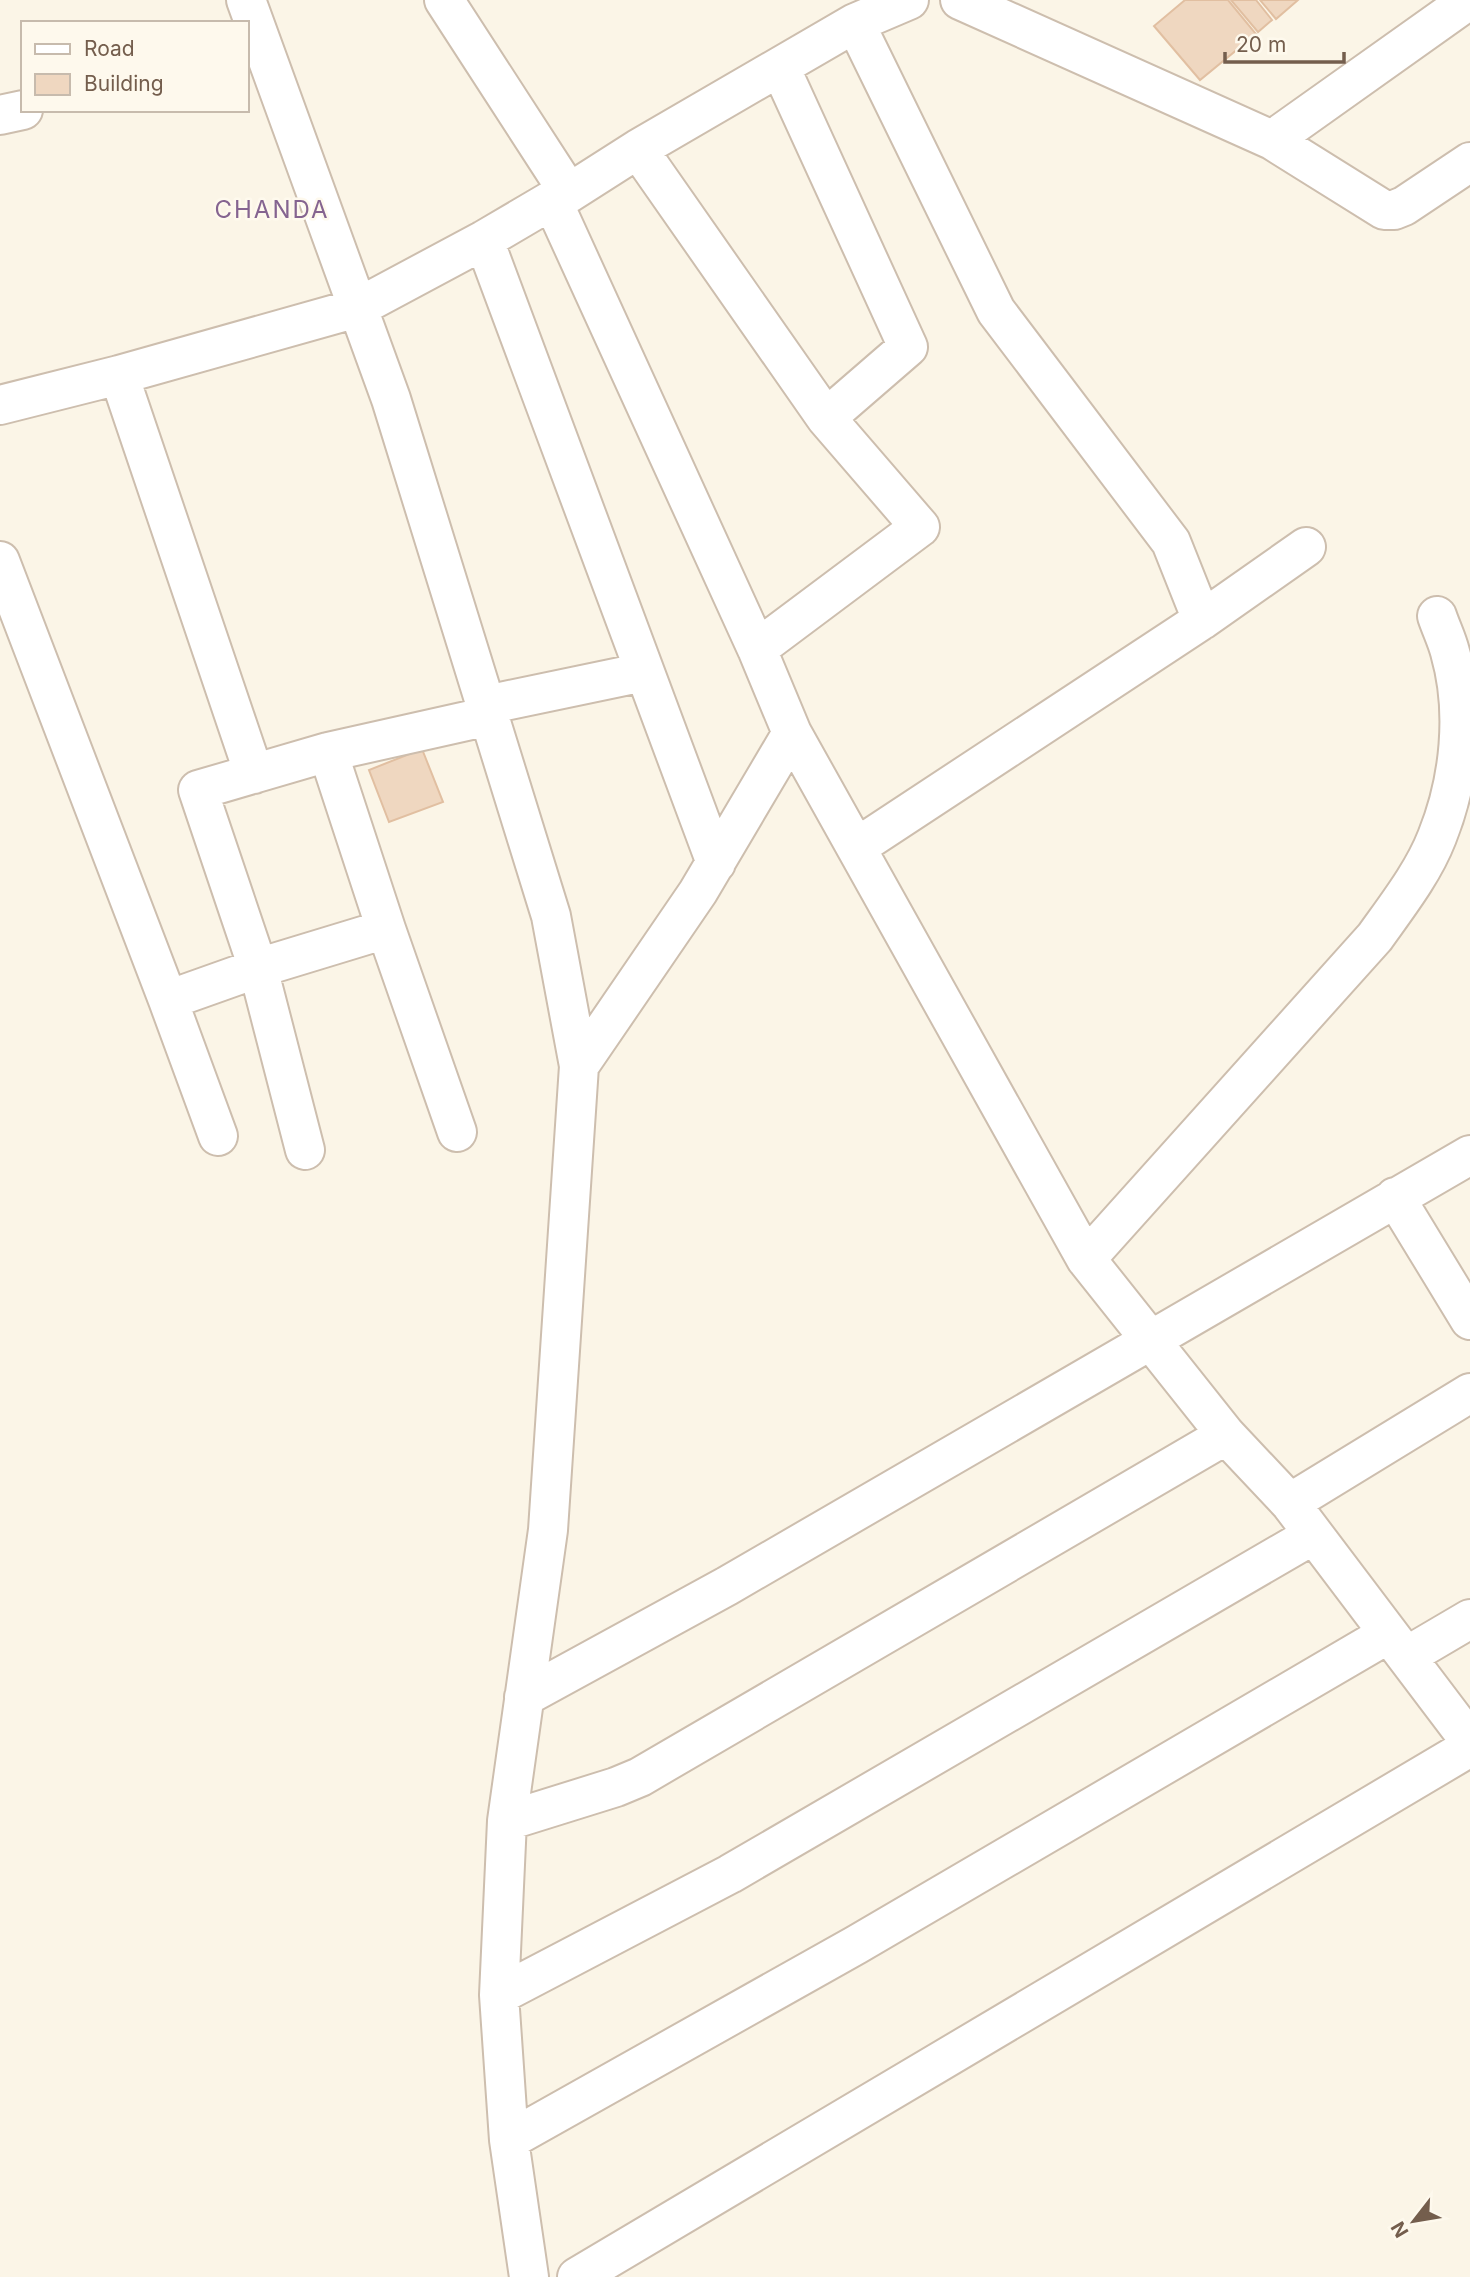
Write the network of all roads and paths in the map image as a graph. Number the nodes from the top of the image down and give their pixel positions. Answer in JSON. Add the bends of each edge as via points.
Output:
{"nodes":[{"id":1,"x":444,"y":0,"type":"edge"},
{"id":2,"x":909,"y":0,"type":"edge"},
{"id":3,"x":960,"y":0,"type":"edge"},
{"id":4,"x":1469,"y":0,"type":"edge"},
{"id":5,"x":245,"y":13,"type":"edge"},
{"id":6,"x":855,"y":23,"type":"junction"},
{"id":7,"x":780,"y":67,"type":"junction"},
{"id":8,"x":21,"y":110,"type":"edge"},
{"id":9,"x":0,"y":115,"type":"edge"},
{"id":10,"x":1272,"y":140,"type":"junction"},
{"id":11,"x":638,"y":149,"type":"junction"},
{"id":12,"x":1470,"y":162,"type":"edge"},
{"id":13,"x":561,"y":197,"type":"junction"},
{"id":14,"x":484,"y":240,"type":"junction"},
{"id":15,"x":357,"y":308,"type":"junction"},
{"id":16,"x":119,"y":375,"type":"junction"},
{"id":17,"x":1,"y":398,"type":"edge"},
{"id":18,"x":826,"y":418,"type":"junction"},
{"id":19,"x":1306,"y":547,"type":"dead end"},
{"id":20,"x":0,"y":561,"type":"edge"},
{"id":21,"x":1437,"y":617,"type":"dead end"},
{"id":22,"x":1202,"y":621,"type":"junction"},
{"id":23,"x":757,"y":649,"type":"junction"},
{"id":24,"x":644,"y":672,"type":"junction"},
{"id":25,"x":487,"y":710,"type":"junction"},
{"id":26,"x":792,"y":733,"type":"junction"},
{"id":27,"x":328,"y":752,"type":"junction"},
{"id":28,"x":254,"y":774,"type":"junction"},
{"id":29,"x":857,"y":847,"type":"junction"},
{"id":30,"x":716,"y":863,"type":"junction"},
{"id":31,"x":386,"y":929,"type":"junction"},
{"id":32,"x":258,"y":968,"type":"junction"},
{"id":33,"x":168,"y":1000,"type":"junction"},
{"id":34,"x":579,"y":1066,"type":"junction"},
{"id":35,"x":457,"y":1132,"type":"dead end"},
{"id":36,"x":218,"y":1136,"type":"dead end"},
{"id":37,"x":305,"y":1150,"type":"dead end"},
{"id":38,"x":1470,"y":1155,"type":"edge"},
{"id":39,"x":1395,"y":1197,"type":"junction"},
{"id":40,"x":1086,"y":1259,"type":"junction"},
{"id":41,"x":1470,"y":1320,"type":"edge"},
{"id":42,"x":1152,"y":1339,"type":"junction"},
{"id":43,"x":1470,"y":1393,"type":"edge"},
{"id":44,"x":1226,"y":1434,"type":"junction"},
{"id":45,"x":1290,"y":1503,"type":"junction"},
{"id":46,"x":1313,"y":1535,"type":"junction"},
{"id":47,"x":1470,"y":1619,"type":"edge"},
{"id":48,"x":1398,"y":1645,"type":"junction"},
{"id":49,"x":524,"y":1698,"type":"junction"},
{"id":50,"x":1470,"y":1741,"type":"edge"},
{"id":51,"x":1470,"y":1747,"type":"edge"},
{"id":52,"x":507,"y":1821,"type":"junction"},
{"id":53,"x":499,"y":1996,"type":"junction"},
{"id":54,"x":509,"y":2140,"type":"junction"},
{"id":55,"x":529,"y":2277,"type":"edge"},
{"id":56,"x":577,"y":2277,"type":"edge"}],
"edges":[{"from":1,"to":13,"type":"street"},
{"from":2,"to":6,"type":"street"},
{"from":3,"to":10,"type":"street"},
{"from":4,"to":10,"type":"street"},
{"from":5,"to":15,"type":"street"},
{"from":6,"to":7,"type":"street"},
{"from":6,"to":22,"type":"street","via":[[996,311],[1171,541]]},
{"from":7,"to":11,"type":"street"},
{"from":7,"to":18,"type":"street","via":[[908,347]]},
{"from":8,"to":9,"type":"street"},
{"from":10,"to":12,"type":"street","via":[[1384,210],[1404,206]]},
{"from":11,"to":13,"type":"street"},
{"from":11,"to":18,"type":"street"},
{"from":13,"to":14,"type":"street"},
{"from":13,"to":23,"type":"street"},
{"from":14,"to":15,"type":"street"},
{"from":14,"to":24,"type":"street"},
{"from":15,"to":16,"type":"street"},
{"from":15,"to":25,"type":"street","via":[[391,399]]},
{"from":16,"to":17,"type":"street"},
{"from":16,"to":28,"type":"street"},
{"from":18,"to":23,"type":"street","via":[[920,527]]},
{"from":19,"to":22,"type":"street"},
{"from":20,"to":33,"type":"street"},
{"from":21,"to":40,"type":"street","via":[[1459,698],[1452,789],[1437,838],[1408,891],[1375,937]]},
{"from":22,"to":29,"type":"street"},
{"from":23,"to":26,"type":"street"},
{"from":24,"to":25,"type":"street"},
{"from":24,"to":30,"type":"street"},
{"from":25,"to":27,"type":"street"},
{"from":25,"to":34,"type":"street","via":[[551,916]]},
{"from":26,"to":29,"type":"street"},
{"from":26,"to":30,"type":"street"},
{"from":27,"to":28,"type":"street"},
{"from":27,"to":31,"type":"street"},
{"from":28,"to":32,"type":"street","via":[[198,790]]},
{"from":29,"to":40,"type":"street"},
{"from":30,"to":34,"type":"street"},
{"from":31,"to":32,"type":"street"},
{"from":31,"to":35,"type":"street"},
{"from":32,"to":33,"type":"street"},
{"from":32,"to":37,"type":"street"},
{"from":33,"to":36,"type":"street"},
{"from":34,"to":49,"type":"street","via":[[548,1530]]},
{"from":38,"to":39,"type":"street"},
{"from":39,"to":41,"type":"street"},
{"from":39,"to":42,"type":"street"},
{"from":40,"to":42,"type":"street"},
{"from":42,"to":44,"type":"street"},
{"from":42,"to":49,"type":"street","via":[[727,1586]]},
{"from":43,"to":45,"type":"street"},
{"from":44,"to":45,"type":"street"},
{"from":44,"to":52,"type":"street","via":[[640,1777]]},
{"from":45,"to":46,"type":"street"},
{"from":46,"to":48,"type":"street"},
{"from":46,"to":53,"type":"street","via":[[730,1874]]},
{"from":47,"to":48,"type":"street"},
{"from":48,"to":50,"type":"street"},
{"from":48,"to":54,"type":"street"},
{"from":49,"to":52,"type":"street"},
{"from":51,"to":56,"type":"street"},
{"from":52,"to":53,"type":"street"},
{"from":53,"to":54,"type":"street"},
{"from":54,"to":55,"type":"street"}]}
